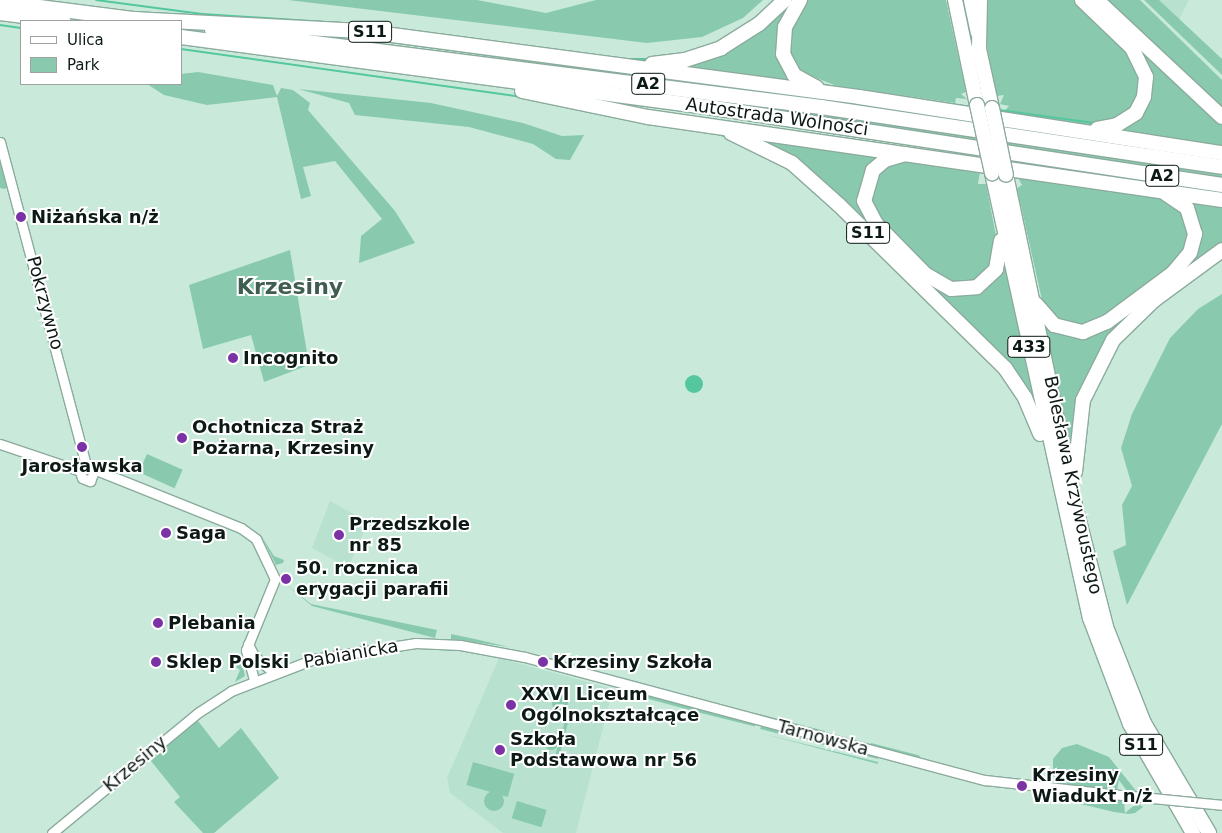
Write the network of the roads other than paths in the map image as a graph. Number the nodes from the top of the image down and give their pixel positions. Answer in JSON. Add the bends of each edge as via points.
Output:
{"nodes":[{"id":1,"x":785,"y":0,"type":"edge"},
{"id":2,"x":800,"y":0,"type":"edge"},
{"id":3,"x":954,"y":0,"type":"edge"},
{"id":4,"x":969,"y":0,"type":"edge"},
{"id":5,"x":980,"y":0,"type":"edge"},
{"id":6,"x":1082,"y":0,"type":"edge"},
{"id":7,"x":1097,"y":0,"type":"edge"},
{"id":8,"x":0,"y":2,"type":"edge"},
{"id":9,"x":0,"y":13,"type":"edge"},
{"id":10,"x":132,"y":19,"type":"junction"},
{"id":11,"x":54,"y":20,"type":"edge"},
{"id":12,"x":140,"y":20,"type":"edge"},
{"id":13,"x":154,"y":20,"type":"edge"},
{"id":14,"x":182,"y":21,"type":"edge"},
{"id":15,"x":182,"y":26,"type":"edge"},
{"id":16,"x":182,"y":37,"type":"edge"},
{"id":17,"x":980,"y":49,"type":"junction"},
{"id":18,"x":606,"y":63,"type":"junction"},
{"id":19,"x":431,"y":70,"type":"junction"},
{"id":20,"x":859,"y":97,"type":"junction"},
{"id":21,"x":1222,"y":117,"type":"edge"},
{"id":22,"x":684,"y":122,"type":"junction"},
{"id":23,"x":1074,"y":128,"type":"junction"},
{"id":24,"x":0,"y":142,"type":"edge"},
{"id":25,"x":1222,"y":153,"type":"edge"},
{"id":26,"x":926,"y":154,"type":"junction"},
{"id":27,"x":1222,"y":167,"type":"edge"},
{"id":28,"x":1222,"y":185,"type":"edge"},
{"id":29,"x":1151,"y":188,"type":"junction"},
{"id":30,"x":1222,"y":200,"type":"edge"},
{"id":31,"x":1001,"y":214,"type":"junction"},
{"id":32,"x":1222,"y":250,"type":"edge"},
{"id":33,"x":1029,"y":283,"type":"junction"},
{"id":34,"x":0,"y":444,"type":"edge"},
{"id":35,"x":87,"y":469,"type":"junction"},
{"id":36,"x":1057,"y":480,"type":"junction"},
{"id":37,"x":1075,"y":505,"type":"junction"},
{"id":38,"x":248,"y":644,"type":"junction"},
{"id":39,"x":430,"y":644,"type":"joint"},
{"id":40,"x":273,"y":672,"type":"junction"},
{"id":41,"x":254,"y":680,"type":"junction"},
{"id":42,"x":219,"y":698,"type":"joint"},
{"id":43,"x":1222,"y":805,"type":"edge"},
{"id":44,"x":52,"y":833,"type":"edge"},
{"id":45,"x":1193,"y":833,"type":"edge"},
{"id":46,"x":1209,"y":833,"type":"edge"}],
"edges":[{"from":1,"to":18,"type":"highway","via":[[746,34],[702,55],[666,63]]},
{"from":2,"to":20,"type":"highway","via":[[782,35],[789,68],[814,87]]},
{"from":3,"to":31,"type":"highway","name":"Bolesława Krzywoustego","number":"433","bridge":true},
{"from":4,"to":17,"type":"main road","name":"Bolesława Krzywoustego"},
{"from":5,"to":17,"type":"highway","number":"S11"},
{"from":6,"to":23,"type":"highway","number":"S11","via":[[1133,50],[1144,70],[1146,89],[1139,108],[1122,123]]},
{"from":7,"to":21,"type":"highway"},
{"from":8,"to":10,"type":"highway"},
{"from":9,"to":11,"type":"highway"},
{"from":10,"to":12,"type":"highway"},
{"from":10,"to":13,"type":"highway","number":"S11"},
{"from":14,"to":18,"type":"highway","number":"S11","via":[[330,28]]},
{"from":15,"to":27,"type":"highway","name":"Autostrada Wolności","number":"A2","via":[[830,108]]},
{"from":16,"to":19,"type":"highway","name":"Autostrada Wolności","number":"A2"},
{"from":17,"to":33,"type":"highway","name":"Bolesława Krzywoustego","number":"S11","bridge":true},
{"from":18,"to":20,"type":"highway","number":"S11"},
{"from":19,"to":22,"type":"highway","number":"S11"},
{"from":19,"to":28,"type":"highway","name":"Autostrada Wolności","number":"A2","via":[[821,123]]},
{"from":20,"to":23,"type":"highway","number":"S11"},
{"from":22,"to":26,"type":"highway"},
{"from":22,"to":36,"type":"highway","number":"S11","via":[[730,132],[769,149],[792,163],[839,205],[1005,368],[1032,412]]},
{"from":23,"to":25,"type":"highway"},
{"from":24,"to":35,"type":"street","name":"Pokrzywno"},
{"from":26,"to":29,"type":"highway"},
{"from":26,"to":31,"type":"highway","via":[[901,155],[881,162],[868,177],[864,197],[876,224],[930,278],[961,290],[987,280],[1000,258]]},
{"from":29,"to":30,"type":"highway"},
{"from":29,"to":33,"type":"highway","via":[[1180,202],[1194,225],[1190,254],[1167,277],[1107,322],[1080,332],[1046,319]]},
{"from":31,"to":36,"type":"highway","name":"Bolesława Krzywoustego","number":"433"},
{"from":32,"to":37,"type":"highway","via":[[1139,312],[1098,364],[1076,430]]},
{"from":33,"to":37,"type":"highway","name":"Bolesława Krzywoustego","number":"S11"},
{"from":34,"to":35,"type":"street"},
{"from":35,"to":38,"type":"street","via":[[248,532],[267,556],[275,579]]},
{"from":36,"to":45,"type":"highway","name":"Bolesława Krzywoustego","number":"S11","via":[[1083,594],[1107,669],[1144,751]]},
{"from":37,"to":46,"type":"highway","name":"Bolesława Krzywoustego","number":"S11","via":[[1117,659],[1161,756]]},
{"from":38,"to":40,"type":"street","via":[[254,656]]},
{"from":38,"to":41,"type":"street","via":[[246,654]]},
{"from":39,"to":40,"type":"street","name":"Pabianicka","via":[[353,650]]},
{"from":39,"to":43,"type":"street","name":"Tarnowska","bridge":true,"via":[[525,657],[985,780]]},
{"from":40,"to":41,"type":"street","name":"Pabianicka"},
{"from":41,"to":42,"type":"street","name":"Pabianicka"},
{"from":42,"to":44,"type":"street","name":"Krzesiny"}]}
